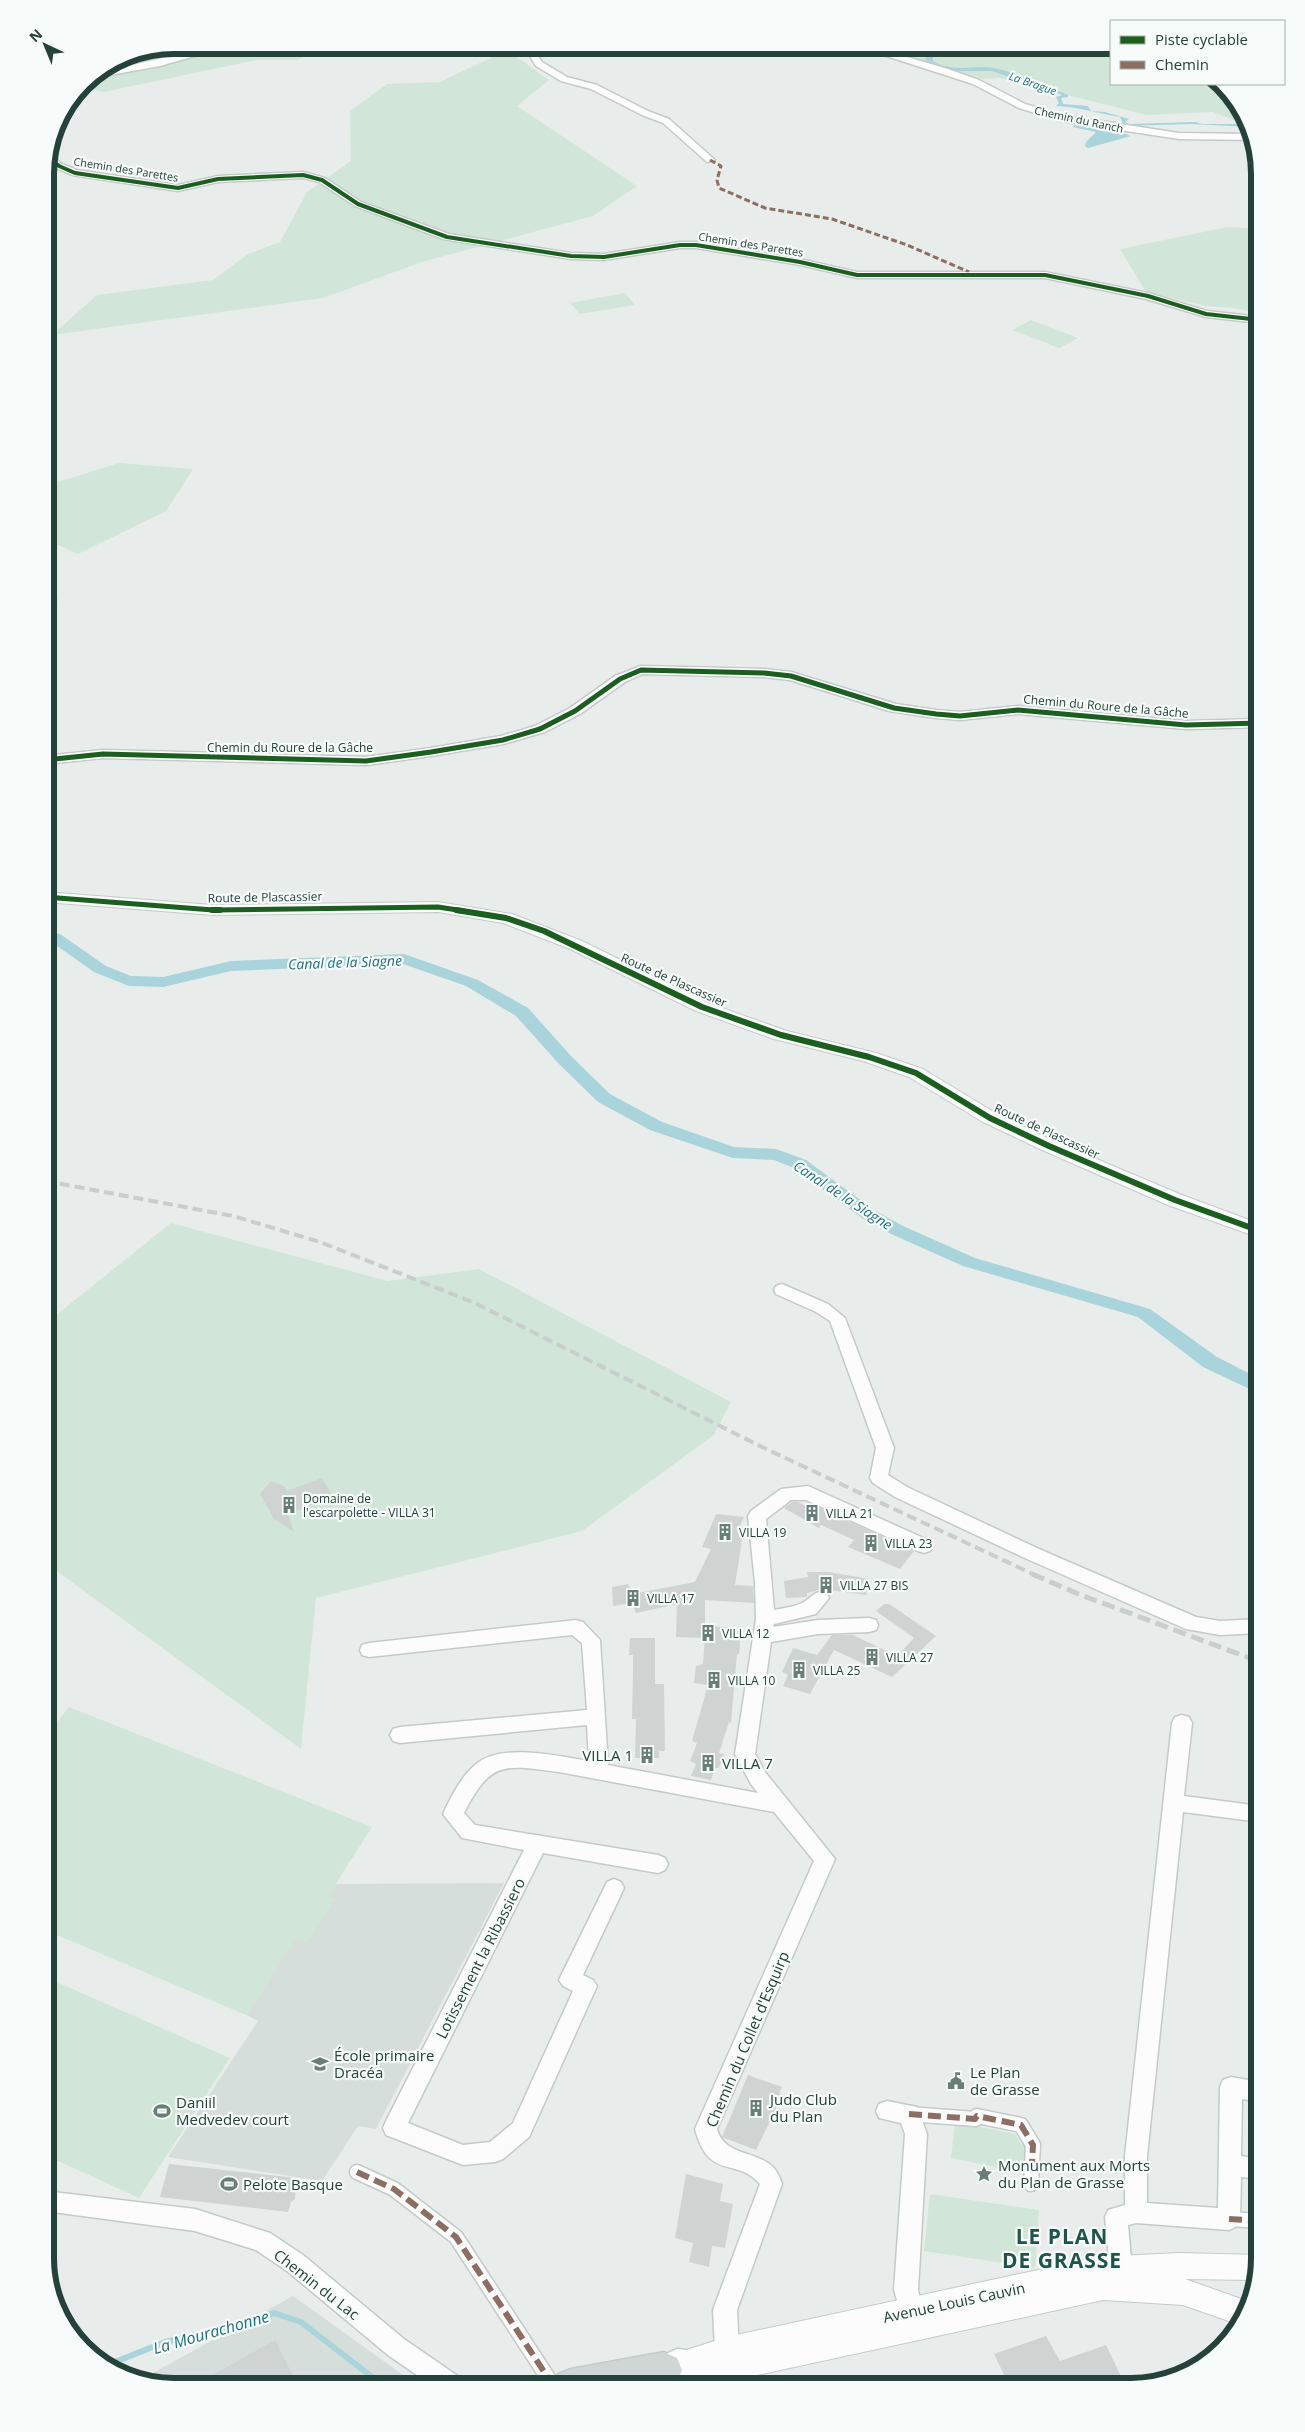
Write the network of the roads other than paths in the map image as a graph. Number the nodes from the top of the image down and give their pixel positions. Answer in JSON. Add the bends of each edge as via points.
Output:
{"nodes":[{"id":1,"x":195,"y":54,"type":"edge"},
{"id":2,"x":533,"y":54,"type":"edge"},
{"id":3,"x":888,"y":54,"type":"edge"},
{"id":4,"x":107,"y":74,"type":"edge"},
{"id":5,"x":1245,"y":137,"type":"edge"},
{"id":6,"x":710,"y":160,"type":"dead end"},
{"id":7,"x":55,"y":162,"type":"edge"},
{"id":8,"x":1251,"y":319,"type":"edge"},
{"id":9,"x":1251,"y":723,"type":"edge"},
{"id":10,"x":54,"y":759,"type":"edge"},
{"id":11,"x":54,"y":898,"type":"edge"},
{"id":12,"x":1251,"y":1228,"type":"edge"},
{"id":13,"x":782,"y":1290,"type":"dead end"},
{"id":14,"x":924,"y":1546,"type":"dead end"},
{"id":15,"x":820,"y":1598,"type":"dead end"},
{"id":16,"x":869,"y":1626,"type":"dead end"},
{"id":17,"x":1251,"y":1626,"type":"edge"},
{"id":18,"x":763,"y":1628,"type":"junction"},
{"id":19,"x":369,"y":1650,"type":"dead end"},
{"id":20,"x":595,"y":1717,"type":"junction"},
{"id":21,"x":1182,"y":1723,"type":"dead end"},
{"id":22,"x":400,"y":1735,"type":"dead end"},
{"id":23,"x":599,"y":1771,"type":"junction"},
{"id":24,"x":1174,"y":1802,"type":"junction"},
{"id":25,"x":780,"y":1805,"type":"junction"},
{"id":26,"x":1251,"y":1813,"type":"edge"},
{"id":27,"x":538,"y":1843,"type":"junction"},
{"id":28,"x":658,"y":1864,"type":"dead end"},
{"id":29,"x":614,"y":1888,"type":"dead end"},
{"id":30,"x":1251,"y":2090,"type":"edge"},
{"id":31,"x":898,"y":2112,"type":"joint"},
{"id":32,"x":1231,"y":2165,"type":"junction"},
{"id":33,"x":1251,"y":2168,"type":"edge"},
{"id":34,"x":357,"y":2172,"type":"dead end"},
{"id":35,"x":1031,"y":2184,"type":"dead end"},
{"id":36,"x":54,"y":2202,"type":"edge"},
{"id":37,"x":1136,"y":2213,"type":"junction"},
{"id":38,"x":1229,"y":2219,"type":"junction"},
{"id":39,"x":1251,"y":2220,"type":"edge"},
{"id":40,"x":1120,"y":2269,"type":"junction"},
{"id":41,"x":1250,"y":2269,"type":"edge"},
{"id":42,"x":1181,"y":2279,"type":"junction"},
{"id":43,"x":1238,"y":2311,"type":"edge"},
{"id":44,"x":912,"y":2319,"type":"junction"},
{"id":45,"x":724,"y":2370,"type":"edge"},
{"id":46,"x":667,"y":2374,"type":"edge"},
{"id":47,"x":441,"y":2378,"type":"edge"},
{"id":48,"x":570,"y":2378,"type":"edge"},
{"id":49,"x":626,"y":2378,"type":"edge"}],
"edges":[{"from":1,"to":4,"type":"street"},
{"from":2,"to":6,"type":"street","via":[[539,64],[564,79],[594,87],[666,121]]},
{"from":3,"to":5,"type":"street","name":"Chemin du Ranch","via":[[945,70],[1022,106],[1061,118],[1180,136]]},
{"from":7,"to":8,"type":"street","name":"Chemin des Parettes","via":[[75,173],[178,188],[218,179],[303,175],[322,180],[358,204],[440,234],[571,256],[604,257],[696,245],[857,275],[1045,275],[1148,296],[1206,314]]},
{"from":9,"to":10,"type":"street","name":"Chemin du Roure de la Gâche","via":[[1186,724],[1018,710],[960,716],[936,714],[894,708],[791,676],[641,670],[620,679],[584,706],[540,729],[504,740],[431,752],[366,761],[103,754]]},
{"from":11,"to":12,"type":"street","name":"Route de Plascassier","via":[[213,910],[438,907],[506,918],[576,945],[702,1007],[781,1036],[869,1057],[916,1073],[990,1118],[1049,1146],[1175,1200]]},
{"from":13,"to":17,"type":"street","via":[[837,1318],[885,1448],[878,1478],[1033,1554],[1193,1624],[1220,1628]]},
{"from":14,"to":18,"type":"street","name":"Chemin du Collet d'Esquirp","via":[[808,1494],[787,1494],[758,1516],[764,1582]]},
{"from":15,"to":18,"type":"street","via":[[809,1609]]},
{"from":16,"to":18,"type":"street"},
{"from":18,"to":25,"type":"street","name":"Chemin du Collet d'Esquirp","via":[[745,1754],[758,1778]]},
{"from":19,"to":20,"type":"street","via":[[576,1627],[591,1640],[597,1678]]},
{"from":20,"to":22,"type":"street"},
{"from":20,"to":23,"type":"street"},
{"from":21,"to":24,"type":"street"},
{"from":23,"to":25,"type":"street"},
{"from":23,"to":27,"type":"street","via":[[518,1759],[490,1764],[472,1780],[454,1814],[469,1832]]},
{"from":24,"to":26,"type":"street"},
{"from":24,"to":37,"type":"street","via":[[1136,2156]]},
{"from":25,"to":45,"type":"street","name":"Chemin du Collet d'Esquirp","via":[[825,1859],[706,2129],[708,2143],[718,2153],[766,2174],[771,2184],[725,2310]]},
{"from":27,"to":28,"type":"street"},
{"from":27,"to":29,"type":"street","name":"Lotissement la Ribassiero","via":[[394,2128],[463,2155],[495,2152],[521,2130],[586,1986],[570,1980]]},
{"from":30,"to":32,"type":"street","via":[[1231,2087]]},
{"from":31,"to":35,"type":"street","via":[[975,2120],[978,2116],[1021,2125],[1033,2145]]},
{"from":31,"to":44,"type":"street","via":[[916,2134],[906,2290]]},
{"from":32,"to":33,"type":"street"},
{"from":32,"to":38,"type":"street"},
{"from":34,"to":48,"type":"street","via":[[394,2189],[456,2237]]},
{"from":36,"to":47,"type":"street","name":"Chemin du Lac","via":[[195,2220],[262,2241],[295,2263],[396,2347]]},
{"from":37,"to":38,"type":"street"},
{"from":37,"to":40,"type":"street","via":[[1116,2217]]},
{"from":38,"to":39,"type":"street"},
{"from":40,"to":42,"type":"street","name":"Avenue Louis Cauvin"},
{"from":40,"to":44,"type":"street","name":"Avenue Louis Cauvin","via":[[1098,2270]]},
{"from":41,"to":42,"type":"street","name":"Avenue Louis Cauvin"},
{"from":42,"to":43,"type":"street","name":"Avenue Louis Cauvin"},
{"from":42,"to":44,"type":"street","name":"Avenue Louis Cauvin","via":[[1103,2287]]},
{"from":44,"to":45,"type":"street","name":"Avenue Louis Cauvin"},
{"from":45,"to":46,"type":"main road"},
{"from":46,"to":49,"type":"main road"}]}
